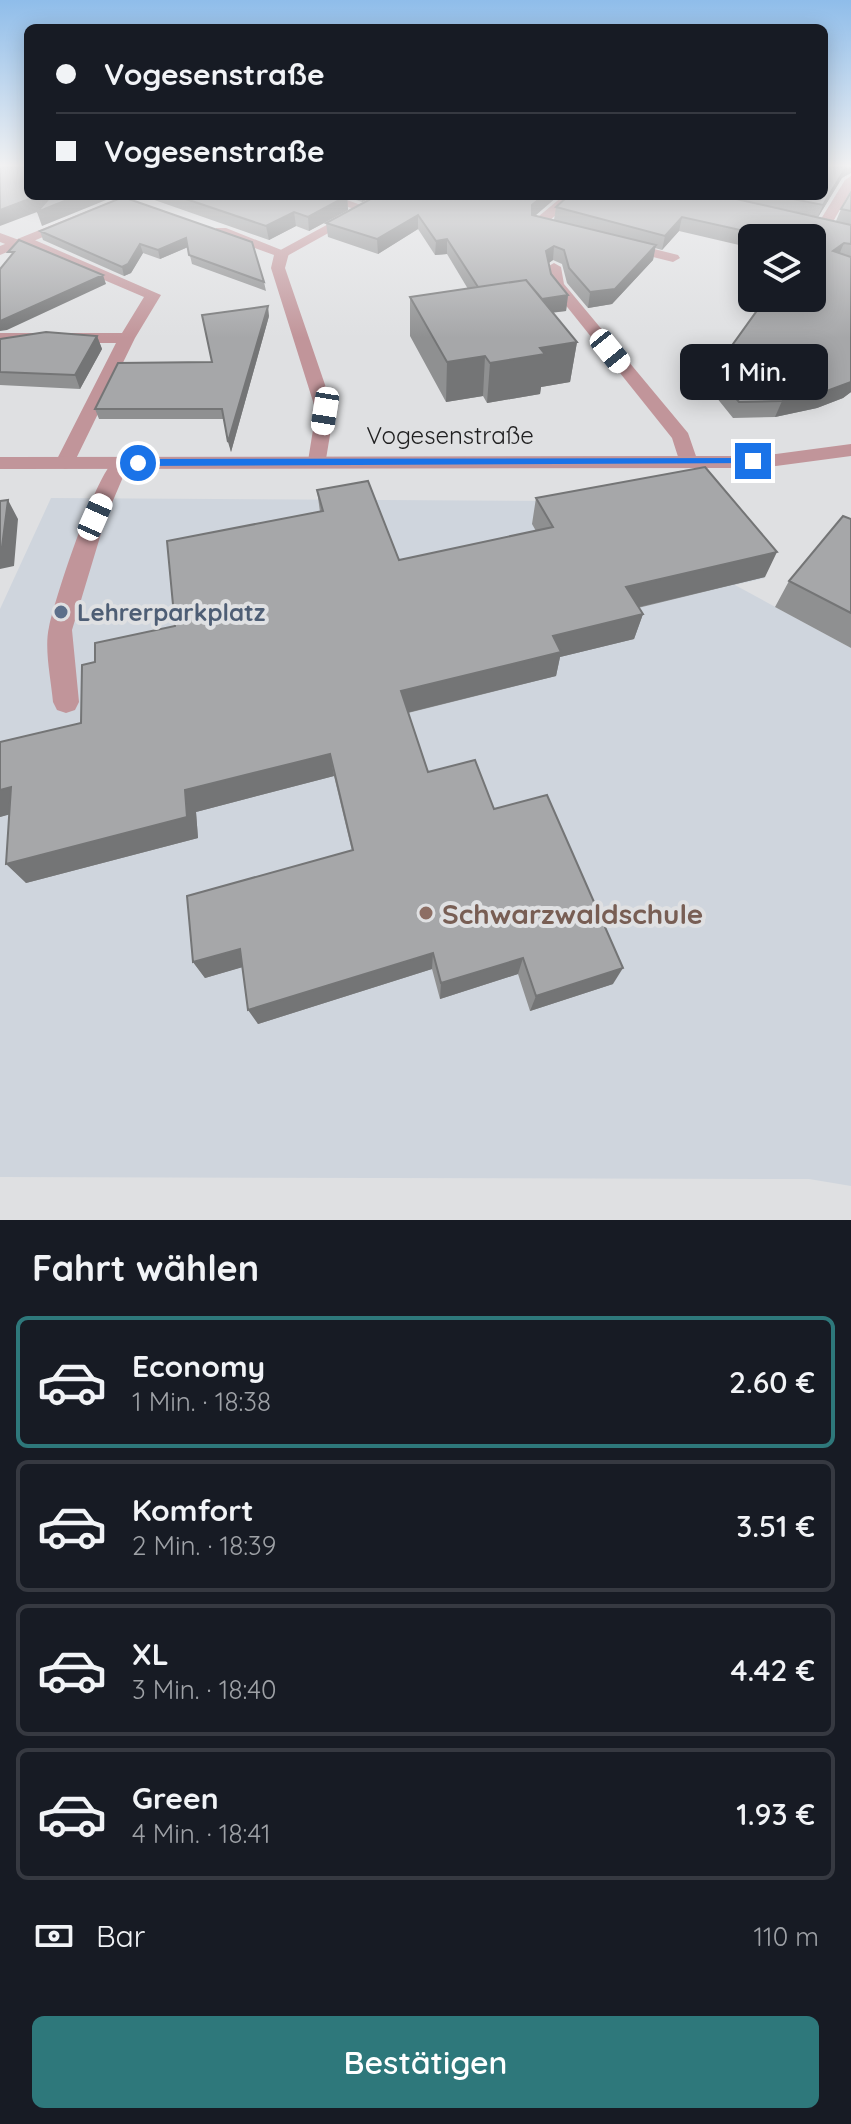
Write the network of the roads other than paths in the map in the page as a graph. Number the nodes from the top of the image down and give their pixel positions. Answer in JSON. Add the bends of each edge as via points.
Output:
{"nodes":[{"id":1,"x":72,"y":224,"type":"edge"},
{"id":2,"x":334,"y":224,"type":"edge"},
{"id":3,"x":538,"y":224,"type":"edge"},
{"id":4,"x":212,"y":228,"type":"edge"},
{"id":5,"x":568,"y":231,"type":"edge"},
{"id":6,"x":0,"y":237,"type":"edge"},
{"id":7,"x":21,"y":243,"type":"junction"},
{"id":8,"x":613,"y":243,"type":"edge"},
{"id":9,"x":0,"y":251,"type":"edge"},
{"id":10,"x":282,"y":253,"type":"junction"},
{"id":11,"x":673,"y":258,"type":"dead end"},
{"id":12,"x":554,"y":267,"type":"edge"},
{"id":13,"x":0,"y":338,"type":"edge"},
{"id":14,"x":127,"y":338,"type":"junction"},
{"id":15,"x":851,"y":450,"type":"edge"},
{"id":16,"x":318,"y":461,"type":"junction"},
{"id":17,"x":688,"y":462,"type":"junction"},
{"id":18,"x":0,"y":463,"type":"edge"},
{"id":19,"x":65,"y":463,"type":"junction"},
{"id":20,"x":119,"y":463,"type":"junction"},
{"id":21,"x":66,"y":702,"type":"dead end"}],
"edges":[{"from":1,"to":7,"type":"street"},
{"from":2,"to":10,"type":"street"},
{"from":3,"to":5,"type":"street"},
{"from":4,"to":10,"type":"street"},
{"from":6,"to":7,"type":"street"},
{"from":7,"to":9,"type":"street"},
{"from":7,"to":14,"type":"street","via":[[153,295]]},
{"from":8,"to":11,"type":"street"},
{"from":10,"to":16,"type":"street","via":[[278,268],[325,411]]},
{"from":12,"to":17,"type":"street","via":[[557,285],[681,437]]},
{"from":13,"to":14,"type":"street"},
{"from":14,"to":19,"type":"street"},
{"from":15,"to":17,"type":"street","name":"Vogesenstraße","via":[[776,460]]},
{"from":16,"to":17,"type":"street","name":"Vogesenstraße"},
{"from":16,"to":20,"type":"street","name":"Vogesenstraße"},
{"from":18,"to":19,"type":"street","name":"Vogesenstraße"},
{"from":19,"to":20,"type":"street","name":"Vogesenstraße"},
{"from":20,"to":21,"type":"street","via":[[95,517],[60,630]]}]}
